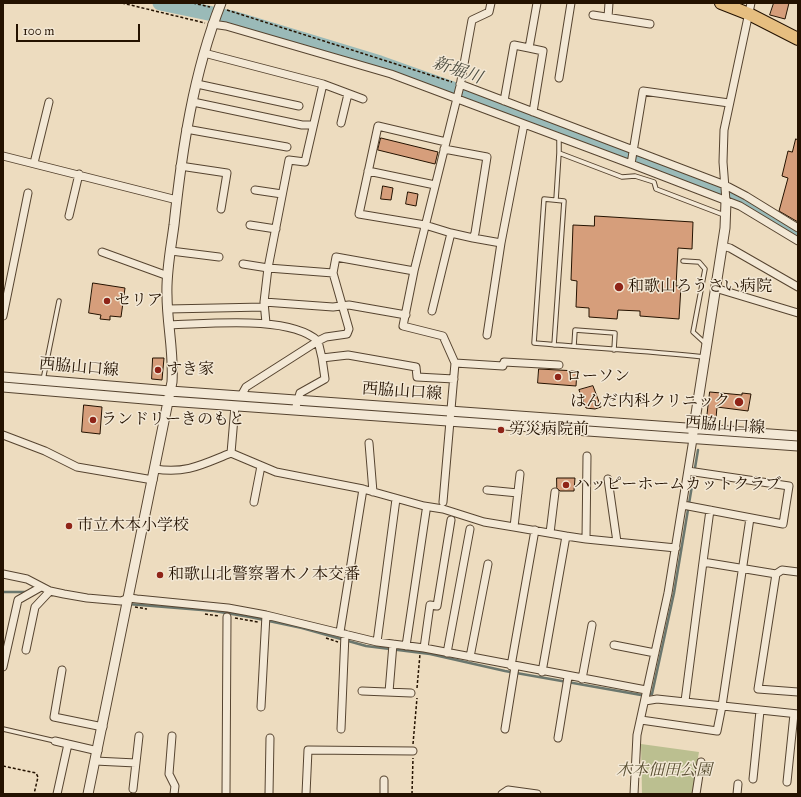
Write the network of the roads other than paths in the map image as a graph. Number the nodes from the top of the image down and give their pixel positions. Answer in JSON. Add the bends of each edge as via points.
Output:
{"nodes":[{"id":1,"x":491,"y":3,"type":"edge"},
{"id":2,"x":537,"y":3,"type":"edge"},
{"id":3,"x":571,"y":3,"type":"edge"},
{"id":4,"x":609,"y":3,"type":"edge"},
{"id":5,"x":722,"y":3,"type":"edge"},
{"id":6,"x":219,"y":7,"type":"edge"},
{"id":7,"x":750,"y":9,"type":"edge"},
{"id":8,"x":593,"y":15,"type":"dead end"},
{"id":9,"x":608,"y":17,"type":"junction"},
{"id":10,"x":213,"y":23,"type":"junction"},
{"id":11,"x":650,"y":24,"type":"dead end"},
{"id":12,"x":798,"y":39,"type":"edge"},
{"id":13,"x":529,"y":48,"type":"junction"},
{"id":14,"x":204,"y":53,"type":"junction"},
{"id":15,"x":558,"y":78,"type":"dead end"},
{"id":16,"x":197,"y":84,"type":"junction"},
{"id":17,"x":323,"y":84,"type":"junction"},
{"id":18,"x":460,"y":85,"type":"junction"},
{"id":19,"x":348,"y":94,"type":"junction"},
{"id":20,"x":457,"y":97,"type":"junction"},
{"id":21,"x":363,"y":100,"type":"dead end"},
{"id":22,"x":504,"y":101,"type":"junction"},
{"id":23,"x":49,"y":102,"type":"dead end"},
{"id":24,"x":193,"y":102,"type":"junction"},
{"id":25,"x":729,"y":103,"type":"junction"},
{"id":26,"x":299,"y":106,"type":"dead end"},
{"id":27,"x":533,"y":112,"type":"junction"},
{"id":28,"x":341,"y":123,"type":"dead end"},
{"id":29,"x":524,"y":124,"type":"junction"},
{"id":30,"x":314,"y":125,"type":"junction"},
{"id":31,"x":186,"y":128,"type":"junction"},
{"id":32,"x":559,"y":137,"type":"junction"},
{"id":33,"x":445,"y":146,"type":"junction"},
{"id":34,"x":287,"y":147,"type":"dead end"},
{"id":35,"x":633,"y":151,"type":"junction"},
{"id":36,"x":559,"y":153,"type":"junction"},
{"id":37,"x":3,"y":156,"type":"edge"},
{"id":38,"x":34,"y":163,"type":"junction"},
{"id":39,"x":631,"y":164,"type":"junction"},
{"id":40,"x":180,"y":166,"type":"junction"},
{"id":41,"x":368,"y":171,"type":"junction"},
{"id":42,"x":79,"y":174,"type":"junction"},
{"id":43,"x":435,"y":185,"type":"junction"},
{"id":44,"x":724,"y":185,"type":"junction"},
{"id":45,"x":255,"y":190,"type":"dead end"},
{"id":46,"x":28,"y":194,"type":"dead end"},
{"id":47,"x":282,"y":194,"type":"junction"},
{"id":48,"x":176,"y":200,"type":"junction"},
{"id":49,"x":556,"y":200,"type":"junction"},
{"id":50,"x":726,"y":201,"type":"junction"},
{"id":51,"x":221,"y":209,"type":"dead end"},
{"id":52,"x":725,"y":215,"type":"junction"},
{"id":53,"x":69,"y":216,"type":"dead end"},
{"id":54,"x":250,"y":225,"type":"dead end"},
{"id":55,"x":425,"y":226,"type":"junction"},
{"id":56,"x":798,"y":228,"type":"edge"},
{"id":57,"x":276,"y":229,"type":"junction"},
{"id":58,"x":451,"y":233,"type":"junction"},
{"id":59,"x":473,"y":238,"type":"junction"},
{"id":60,"x":798,"y":241,"type":"edge"},
{"id":61,"x":502,"y":243,"type":"junction"},
{"id":62,"x":722,"y":246,"type":"junction"},
{"id":63,"x":171,"y":251,"type":"junction"},
{"id":64,"x":102,"y":252,"type":"dead end"},
{"id":65,"x":219,"y":257,"type":"dead end"},
{"id":66,"x":683,"y":261,"type":"dead end"},
{"id":67,"x":243,"y":264,"type":"dead end"},
{"id":68,"x":268,"y":268,"type":"junction"},
{"id":69,"x":414,"y":271,"type":"junction"},
{"id":70,"x":333,"y":273,"type":"junction"},
{"id":71,"x":168,"y":276,"type":"junction"},
{"id":72,"x":798,"y":287,"type":"edge"},
{"id":73,"x":715,"y":288,"type":"junction"},
{"id":74,"x":59,"y":301,"type":"dead end"},
{"id":75,"x":264,"y":304,"type":"junction"},
{"id":76,"x":343,"y":306,"type":"junction"},
{"id":77,"x":168,"y":308,"type":"junction"},
{"id":78,"x":432,"y":311,"type":"dead end"},
{"id":79,"x":798,"y":313,"type":"edge"},
{"id":80,"x":406,"y":314,"type":"junction"},
{"id":81,"x":3,"y":316,"type":"edge"},
{"id":82,"x":266,"y":323,"type":"junction"},
{"id":83,"x":170,"y":325,"type":"junction"},
{"id":84,"x":487,"y":335,"type":"dead end"},
{"id":85,"x":318,"y":341,"type":"junction"},
{"id":86,"x":706,"y":344,"type":"junction"},
{"id":87,"x":554,"y":345,"type":"junction"},
{"id":88,"x":574,"y":346,"type":"junction"},
{"id":89,"x":614,"y":350,"type":"junction"},
{"id":90,"x":705,"y":357,"type":"junction"},
{"id":91,"x":322,"y":358,"type":"junction"},
{"id":92,"x":455,"y":363,"type":"junction"},
{"id":93,"x":559,"y":365,"type":"dead end"},
{"id":94,"x":3,"y":377,"type":"edge"},
{"id":95,"x":454,"y":379,"type":"junction"},
{"id":96,"x":43,"y":380,"type":"junction"},
{"id":97,"x":3,"y":387,"type":"edge"},
{"id":98,"x":170,"y":391,"type":"junction"},
{"id":99,"x":241,"y":396,"type":"junction"},
{"id":100,"x":297,"y":400,"type":"junction"},
{"id":101,"x":168,"y":401,"type":"junction"},
{"id":102,"x":234,"y":406,"type":"junction"},
{"id":103,"x":295,"y":410,"type":"junction"},
{"id":104,"x":451,"y":411,"type":"junction"},
{"id":105,"x":450,"y":421,"type":"junction"},
{"id":106,"x":694,"y":429,"type":"junction"},
{"id":107,"x":3,"y":435,"type":"edge"},
{"id":108,"x":798,"y":436,"type":"edge"},
{"id":109,"x":693,"y":439,"type":"junction"},
{"id":110,"x":369,"y":443,"type":"dead end"},
{"id":111,"x":798,"y":446,"type":"edge"},
{"id":112,"x":231,"y":453,"type":"junction"},
{"id":113,"x":587,"y":456,"type":"dead end"},
{"id":114,"x":261,"y":466,"type":"junction"},
{"id":115,"x":155,"y":469,"type":"junction"},
{"id":116,"x":690,"y":471,"type":"junction"},
{"id":117,"x":520,"y":474,"type":"dead end"},
{"id":118,"x":608,"y":479,"type":"dead end"},
{"id":119,"x":153,"y":480,"type":"junction"},
{"id":120,"x":363,"y":489,"type":"junction"},
{"id":121,"x":487,"y":490,"type":"dead end"},
{"id":122,"x":373,"y":492,"type":"junction"},
{"id":123,"x":555,"y":492,"type":"dead end"},
{"id":124,"x":518,"y":493,"type":"junction"},
{"id":125,"x":396,"y":499,"type":"junction"},
{"id":126,"x":254,"y":502,"type":"dead end"},
{"id":127,"x":443,"y":502,"type":"dead end"},
{"id":128,"x":684,"y":505,"type":"junction"},
{"id":129,"x":710,"y":510,"type":"junction"},
{"id":130,"x":426,"y":511,"type":"dead end"},
{"id":131,"x":750,"y":518,"type":"junction"},
{"id":132,"x":450,"y":520,"type":"dead end"},
{"id":133,"x":514,"y":527,"type":"junction"},
{"id":134,"x":470,"y":529,"type":"dead end"},
{"id":135,"x":535,"y":530,"type":"junction"},
{"id":136,"x":550,"y":533,"type":"junction"},
{"id":137,"x":566,"y":536,"type":"junction"},
{"id":138,"x":586,"y":539,"type":"junction"},
{"id":139,"x":617,"y":542,"type":"junction"},
{"id":140,"x":676,"y":548,"type":"junction"},
{"id":141,"x":703,"y":562,"type":"junction"},
{"id":142,"x":488,"y":564,"type":"dead end"},
{"id":143,"x":743,"y":569,"type":"junction"},
{"id":144,"x":798,"y":572,"type":"edge"},
{"id":145,"x":3,"y":574,"type":"edge"},
{"id":146,"x":776,"y":574,"type":"junction"},
{"id":147,"x":41,"y":587,"type":"junction"},
{"id":148,"x":50,"y":591,"type":"junction"},
{"id":149,"x":128,"y":603,"type":"junction"},
{"id":150,"x":228,"y":617,"type":"road end"},
{"id":151,"x":265,"y":620,"type":"junction"},
{"id":152,"x":592,"y":624,"type":"dead end"},
{"id":153,"x":344,"y":638,"type":"junction"},
{"id":154,"x":377,"y":642,"type":"junction"},
{"id":155,"x":394,"y":644,"type":"junction"},
{"id":156,"x":614,"y":645,"type":"dead end"},
{"id":157,"x":406,"y":646,"type":"junction"},
{"id":158,"x":424,"y":648,"type":"junction"},
{"id":159,"x":26,"y":650,"type":"dead end"},
{"id":160,"x":655,"y":652,"type":"junction"},
{"id":161,"x":447,"y":653,"type":"junction"},
{"id":162,"x":470,"y":657,"type":"junction"},
{"id":163,"x":3,"y":667,"type":"edge"},
{"id":164,"x":62,"y":670,"type":"dead end"},
{"id":165,"x":513,"y":670,"type":"junction"},
{"id":166,"x":542,"y":672,"type":"junction"},
{"id":167,"x":582,"y":679,"type":"junction"},
{"id":168,"x":567,"y":681,"type":"junction"},
{"id":169,"x":362,"y":691,"type":"dead end"},
{"id":170,"x":389,"y":692,"type":"junction"},
{"id":171,"x":798,"y":692,"type":"edge"},
{"id":172,"x":414,"y":695,"type":"road end"},
{"id":173,"x":646,"y":696,"type":"junction"},
{"id":174,"x":685,"y":701,"type":"junction"},
{"id":175,"x":261,"y":706,"type":"dead end"},
{"id":176,"x":722,"y":706,"type":"junction"},
{"id":177,"x":760,"y":711,"type":"junction"},
{"id":178,"x":796,"y":714,"type":"edge"},
{"id":179,"x":641,"y":720,"type":"junction"},
{"id":180,"x":103,"y":727,"type":"junction"},
{"id":181,"x":3,"y":729,"type":"edge"},
{"id":182,"x":341,"y":729,"type":"dead end"},
{"id":183,"x":505,"y":729,"type":"dead end"},
{"id":184,"x":138,"y":736,"type":"dead end"},
{"id":185,"x":172,"y":736,"type":"dead end"},
{"id":186,"x":270,"y":738,"type":"dead end"},
{"id":187,"x":558,"y":738,"type":"dead end"},
{"id":188,"x":55,"y":741,"type":"joint"},
{"id":189,"x":68,"y":744,"type":"junction"},
{"id":190,"x":98,"y":751,"type":"junction"},
{"id":191,"x":413,"y":751,"type":"road end"},
{"id":192,"x":95,"y":761,"type":"junction"},
{"id":193,"x":701,"y":762,"type":"dead end"},
{"id":194,"x":136,"y":763,"type":"junction"},
{"id":195,"x":753,"y":779,"type":"dead end"},
{"id":196,"x":384,"y":780,"type":"dead end"},
{"id":197,"x":787,"y":782,"type":"dead end"},
{"id":198,"x":738,"y":784,"type":"dead end"},
{"id":199,"x":133,"y":789,"type":"dead end"},
{"id":200,"x":56,"y":794,"type":"edge"},
{"id":201,"x":88,"y":794,"type":"edge"},
{"id":202,"x":174,"y":794,"type":"edge"},
{"id":203,"x":226,"y":794,"type":"edge"},
{"id":204,"x":269,"y":794,"type":"edge"},
{"id":205,"x":306,"y":794,"type":"edge"},
{"id":206,"x":384,"y":794,"type":"edge"},
{"id":207,"x":502,"y":794,"type":"edge"},
{"id":208,"x":537,"y":794,"type":"edge"},
{"id":209,"x":634,"y":794,"type":"edge"},
{"id":210,"x":696,"y":794,"type":"edge"},
{"id":211,"x":737,"y":794,"type":"edge"}],
"edges":[{"from":1,"to":18,"type":"street","via":[[489,12],[472,20]]},
{"from":2,"to":13,"type":"street"},
{"from":3,"to":15,"type":"street"},
{"from":4,"to":9,"type":"street"},
{"from":5,"to":7,"type":"main road"},
{"from":6,"to":10,"type":"street"},
{"from":7,"to":12,"type":"main road"},
{"from":7,"to":25,"type":"street"},
{"from":8,"to":9,"type":"street"},
{"from":9,"to":11,"type":"street"},
{"from":10,"to":14,"type":"street"},
{"from":10,"to":20,"type":"street","via":[[391,74]]},
{"from":13,"to":22,"type":"street","via":[[514,45]]},
{"from":13,"to":27,"type":"street","via":[[543,50]]},
{"from":14,"to":16,"type":"street"},
{"from":14,"to":17,"type":"street"},
{"from":16,"to":24,"type":"street"},
{"from":16,"to":26,"type":"street"},
{"from":17,"to":19,"type":"street"},
{"from":17,"to":30,"type":"street"},
{"from":18,"to":20,"type":"street"},
{"from":18,"to":22,"type":"street"},
{"from":19,"to":21,"type":"street"},
{"from":19,"to":28,"type":"street"},
{"from":20,"to":29,"type":"street"},
{"from":20,"to":33,"type":"street"},
{"from":22,"to":27,"type":"street"},
{"from":23,"to":38,"type":"street"},
{"from":24,"to":30,"type":"street","via":[[302,125]]},
{"from":24,"to":31,"type":"street"},
{"from":25,"to":35,"type":"street","via":[[643,91]]},
{"from":25,"to":44,"type":"street","via":[[724,130]]},
{"from":27,"to":35,"type":"street"},
{"from":29,"to":32,"type":"street"},
{"from":29,"to":61,"type":"street"},
{"from":30,"to":47,"type":"street","via":[[305,162],[289,160]]},
{"from":31,"to":34,"type":"street"},
{"from":31,"to":40,"type":"street"},
{"from":32,"to":36,"type":"lane"},
{"from":32,"to":39,"type":"street"},
{"from":33,"to":41,"type":"street","via":[[378,126]]},
{"from":33,"to":43,"type":"street"},
{"from":33,"to":59,"type":"street","via":[[488,158]]},
{"from":35,"to":39,"type":"street"},
{"from":35,"to":44,"type":"street"},
{"from":36,"to":49,"type":"lane"},
{"from":36,"to":52,"type":"lane","via":[[622,176],[635,176],[654,182],[656,189]]},
{"from":37,"to":38,"type":"street"},
{"from":38,"to":42,"type":"street"},
{"from":39,"to":50,"type":"street"},
{"from":40,"to":48,"type":"street"},
{"from":40,"to":51,"type":"street","via":[[227,173]]},
{"from":41,"to":43,"type":"street"},
{"from":41,"to":55,"type":"street","via":[[359,214]]},
{"from":42,"to":48,"type":"street"},
{"from":42,"to":53,"type":"street"},
{"from":43,"to":55,"type":"street"},
{"from":44,"to":50,"type":"street"},
{"from":44,"to":56,"type":"street"},
{"from":45,"to":47,"type":"street"},
{"from":46,"to":81,"type":"street"},
{"from":47,"to":57,"type":"street"},
{"from":48,"to":63,"type":"street"},
{"from":49,"to":87,"type":"lane","via":[[564,201]]},
{"from":49,"to":87,"type":"lane","via":[[544,200],[534,343]]},
{"from":50,"to":52,"type":"street"},
{"from":50,"to":60,"type":"street","via":[[740,206]]},
{"from":52,"to":62,"type":"street"},
{"from":54,"to":57,"type":"street"},
{"from":55,"to":58,"type":"street"},
{"from":55,"to":69,"type":"street"},
{"from":57,"to":68,"type":"street"},
{"from":58,"to":59,"type":"street"},
{"from":58,"to":78,"type":"street"},
{"from":59,"to":61,"type":"street"},
{"from":61,"to":84,"type":"street"},
{"from":62,"to":72,"type":"street","via":[[730,248]]},
{"from":62,"to":73,"type":"street"},
{"from":63,"to":65,"type":"street"},
{"from":63,"to":71,"type":"street"},
{"from":64,"to":71,"type":"street"},
{"from":66,"to":86,"type":"lane","via":[[699,262],[705,269],[693,332]]},
{"from":67,"to":68,"type":"street"},
{"from":68,"to":70,"type":"street"},
{"from":68,"to":75,"type":"street"},
{"from":69,"to":70,"type":"street","via":[[336,258]]},
{"from":69,"to":80,"type":"street"},
{"from":70,"to":76,"type":"street"},
{"from":71,"to":77,"type":"street"},
{"from":73,"to":79,"type":"street"},
{"from":73,"to":86,"type":"street"},
{"from":74,"to":96,"type":"lane"},
{"from":75,"to":76,"type":"street"},
{"from":75,"to":77,"type":"street"},
{"from":75,"to":82,"type":"street"},
{"from":76,"to":80,"type":"street"},
{"from":76,"to":85,"type":"street","via":[[348,334],[326,337]]},
{"from":77,"to":83,"type":"street"},
{"from":80,"to":92,"type":"street","via":[[404,326],[443,336]]},
{"from":82,"to":83,"type":"street"},
{"from":82,"to":85,"type":"street","via":[[310,334]]},
{"from":83,"to":98,"type":"street","via":[[174,361]]},
{"from":85,"to":91,"type":"street"},
{"from":85,"to":99,"type":"street","via":[[246,387]]},
{"from":86,"to":90,"type":"street"},
{"from":87,"to":88,"type":"lane"},
{"from":88,"to":89,"type":"lane"},
{"from":88,"to":89,"type":"lane","via":[[575,330],[609,332],[615,333]]},
{"from":89,"to":90,"type":"lane"},
{"from":90,"to":106,"type":"street"},
{"from":91,"to":95,"type":"street","via":[[348,355],[416,367],[416,377]]},
{"from":91,"to":100,"type":"street","via":[[325,379],[300,393]]},
{"from":92,"to":93,"type":"street","via":[[503,366],[504,362]]},
{"from":92,"to":95,"type":"street"},
{"from":94,"to":96,"type":"street","name":"西脇山口線"},
{"from":95,"to":104,"type":"street"},
{"from":96,"to":98,"type":"street","name":"西脇山口線"},
{"from":97,"to":101,"type":"street","name":"西脇山口線"},
{"from":98,"to":99,"type":"street","name":"西脇山口線"},
{"from":98,"to":101,"type":"street"},
{"from":99,"to":100,"type":"street","name":"西脇山口線"},
{"from":100,"to":103,"type":"street"},
{"from":100,"to":104,"type":"street","name":"西脇山口線"},
{"from":101,"to":102,"type":"street","name":"西脇山口線"},
{"from":101,"to":115,"type":"street"},
{"from":102,"to":103,"type":"street","name":"西脇山口線"},
{"from":102,"to":112,"type":"street"},
{"from":103,"to":105,"type":"street","name":"西脇山口線"},
{"from":104,"to":105,"type":"street"},
{"from":104,"to":106,"type":"street","name":"西脇山口線"},
{"from":105,"to":109,"type":"street","name":"西脇山口線"},
{"from":105,"to":127,"type":"street"},
{"from":106,"to":108,"type":"street","name":"西脇山口線"},
{"from":106,"to":109,"type":"street"},
{"from":107,"to":119,"type":"street","via":[[78,467]]},
{"from":109,"to":111,"type":"street","name":"西脇山口線"},
{"from":109,"to":116,"type":"street"},
{"from":110,"to":122,"type":"street"},
{"from":112,"to":114,"type":"street"},
{"from":112,"to":115,"type":"street","via":[[187,470],[172,472]]},
{"from":113,"to":138,"type":"street"},
{"from":114,"to":120,"type":"street","via":[[276,472]]},
{"from":114,"to":126,"type":"street"},
{"from":115,"to":119,"type":"street"},
{"from":116,"to":128,"type":"street"},
{"from":116,"to":131,"type":"street","via":[[789,486],[783,524]]},
{"from":117,"to":124,"type":"street"},
{"from":118,"to":139,"type":"street"},
{"from":119,"to":149,"type":"street"},
{"from":120,"to":122,"type":"street"},
{"from":120,"to":153,"type":"street"},
{"from":121,"to":124,"type":"street"},
{"from":122,"to":125,"type":"street"},
{"from":123,"to":136,"type":"street"},
{"from":124,"to":133,"type":"street"},
{"from":125,"to":133,"type":"street","via":[[443,509],[484,522]]},
{"from":125,"to":154,"type":"street"},
{"from":128,"to":129,"type":"street"},
{"from":128,"to":140,"type":"street"},
{"from":129,"to":131,"type":"street"},
{"from":129,"to":141,"type":"street"},
{"from":130,"to":157,"type":"street"},
{"from":131,"to":143,"type":"street"},
{"from":132,"to":158,"type":"street","via":[[437,606],[430,605]]},
{"from":133,"to":135,"type":"street"},
{"from":134,"to":161,"type":"street"},
{"from":135,"to":136,"type":"street"},
{"from":135,"to":165,"type":"street"},
{"from":136,"to":137,"type":"street"},
{"from":137,"to":138,"type":"street"},
{"from":137,"to":166,"type":"street"},
{"from":138,"to":139,"type":"street"},
{"from":139,"to":140,"type":"street"},
{"from":140,"to":160,"type":"street"},
{"from":141,"to":143,"type":"street"},
{"from":141,"to":174,"type":"street"},
{"from":142,"to":162,"type":"street"},
{"from":143,"to":146,"type":"street"},
{"from":143,"to":176,"type":"street"},
{"from":144,"to":146,"type":"street","via":[[782,570]]},
{"from":145,"to":147,"type":"street","via":[[27,579]]},
{"from":146,"to":171,"type":"street","via":[[758,689]]},
{"from":147,"to":148,"type":"street"},
{"from":147,"to":163,"type":"street","via":[[18,600]]},
{"from":148,"to":149,"type":"street"},
{"from":148,"to":159,"type":"street","via":[[35,607]]},
{"from":149,"to":151,"type":"street","via":[[228,608]]},
{"from":149,"to":180,"type":"street"},
{"from":150,"to":203,"type":"street"},
{"from":151,"to":153,"type":"street"},
{"from":151,"to":175,"type":"street"},
{"from":152,"to":167,"type":"street"},
{"from":153,"to":154,"type":"street"},
{"from":153,"to":182,"type":"street"},
{"from":154,"to":155,"type":"street"},
{"from":155,"to":157,"type":"street"},
{"from":155,"to":170,"type":"street"},
{"from":156,"to":160,"type":"street"},
{"from":157,"to":158,"type":"street"},
{"from":158,"to":161,"type":"street"},
{"from":160,"to":173,"type":"street"},
{"from":161,"to":162,"type":"street"},
{"from":162,"to":165,"type":"street"},
{"from":164,"to":180,"type":"street","via":[[54,717]]},
{"from":165,"to":166,"type":"street"},
{"from":165,"to":183,"type":"street"},
{"from":166,"to":168,"type":"street"},
{"from":167,"to":168,"type":"street"},
{"from":167,"to":173,"type":"street"},
{"from":168,"to":187,"type":"street"},
{"from":169,"to":170,"type":"street"},
{"from":170,"to":172,"type":"street"},
{"from":173,"to":174,"type":"street"},
{"from":173,"to":179,"type":"street"},
{"from":174,"to":176,"type":"street"},
{"from":176,"to":177,"type":"street"},
{"from":176,"to":179,"type":"street","via":[[717,731]]},
{"from":177,"to":178,"type":"street"},
{"from":177,"to":195,"type":"street"},
{"from":178,"to":197,"type":"street"},
{"from":179,"to":209,"type":"street","via":[[637,735]]},
{"from":180,"to":190,"type":"street"},
{"from":181,"to":188,"type":"lane"},
{"from":184,"to":194,"type":"street"},
{"from":185,"to":202,"type":"street","via":[[169,774],[175,786]]},
{"from":186,"to":204,"type":"street"},
{"from":188,"to":189,"type":"street"},
{"from":189,"to":190,"type":"street"},
{"from":189,"to":200,"type":"street"},
{"from":190,"to":192,"type":"street"},
{"from":191,"to":205,"type":"street","via":[[308,750]]},
{"from":192,"to":194,"type":"street"},
{"from":192,"to":201,"type":"street"},
{"from":193,"to":210,"type":"street"},
{"from":194,"to":199,"type":"street"},
{"from":196,"to":206,"type":"street"},
{"from":198,"to":211,"type":"street"},
{"from":207,"to":208,"type":"street","via":[[508,790]]}]}
